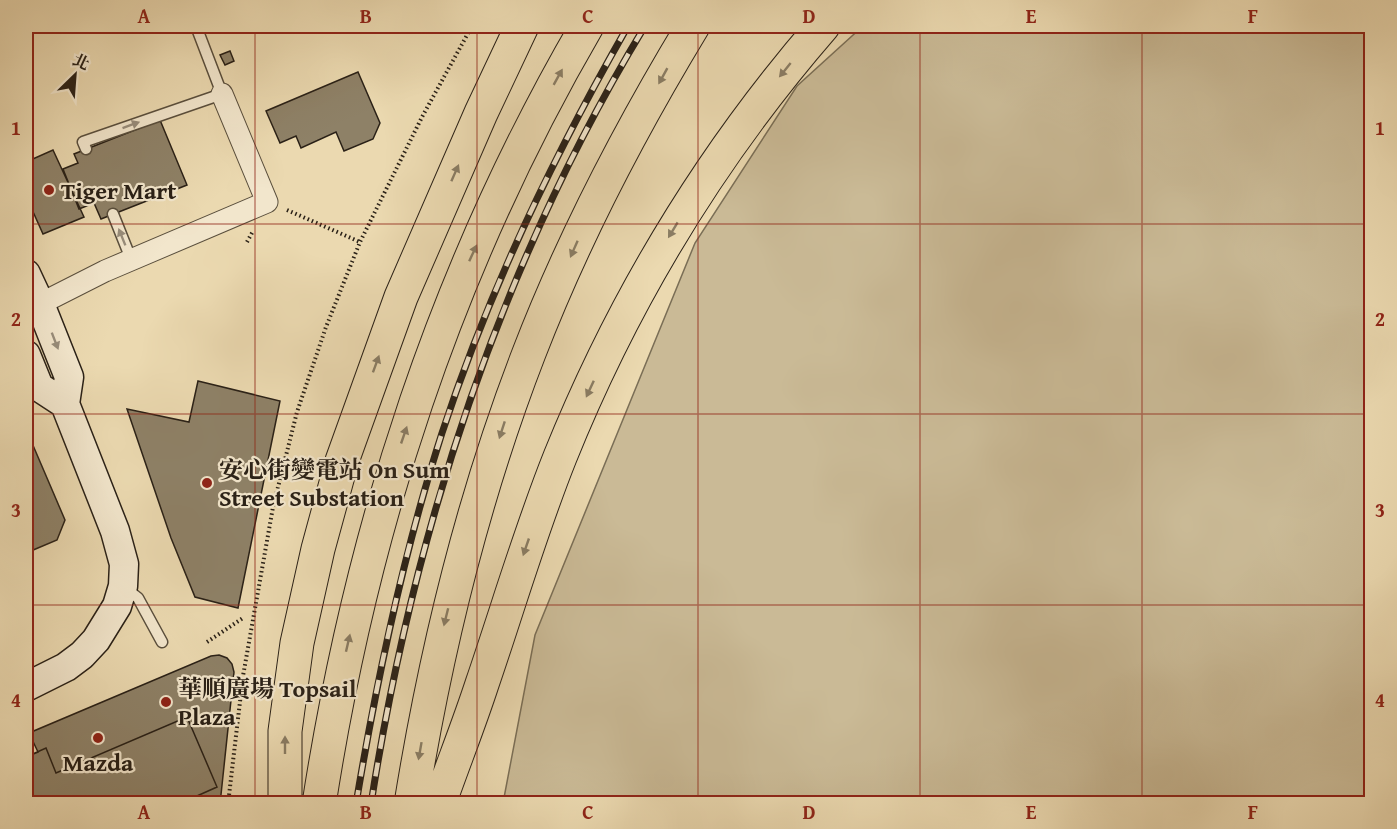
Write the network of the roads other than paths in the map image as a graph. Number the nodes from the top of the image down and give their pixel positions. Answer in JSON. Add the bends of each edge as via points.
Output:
{"nodes":[{"id":1,"x":196,"y":26,"type":"edge"},
{"id":2,"x":522,"y":26,"type":"edge"},
{"id":3,"x":587,"y":26,"type":"edge"},
{"id":4,"x":693,"y":26,"type":"edge"},
{"id":5,"x":823,"y":26,"type":"edge"},
{"id":6,"x":222,"y":94,"type":"junction"},
{"id":7,"x":86,"y":149,"type":"dead end"},
{"id":8,"x":113,"y":214,"type":"dead end"},
{"id":9,"x":131,"y":259,"type":"junction"},
{"id":10,"x":26,"y":274,"type":"edge"},
{"id":11,"x":33,"y":308,"type":"edge"},
{"id":12,"x":26,"y":356,"type":"edge"},
{"id":13,"x":65,"y":404,"type":"junction"},
{"id":14,"x":123,"y":586,"type":"junction"},
{"id":15,"x":162,"y":642,"type":"dead end"},
{"id":16,"x":26,"y":687,"type":"edge"},
{"id":17,"x":285,"y":804,"type":"edge"},
{"id":18,"x":319,"y":804,"type":"edge"},
{"id":19,"x":411,"y":804,"type":"edge"},
{"id":20,"x":439,"y":804,"type":"edge"}],
"edges":[{"from":1,"to":6,"type":"lane"},
{"from":17,"to":2,"type":"highway","one_way":true,"via":[[285,731],[297,643],[342,461],[401,297]]},
{"from":18,"to":3,"type":"highway","one_way":true,"via":[[347,644],[405,432],[468,263],[523,143]]},
{"from":4,"to":19,"type":"highway","one_way":true,"via":[[603,188],[529,353],[452,596],[428,700]]},
{"from":5,"to":20,"type":"highway","one_way":true,"via":[[767,92],[709,173],[615,336],[546,492]]},
{"from":7,"to":6,"type":"lane","one_way":true,"via":[[83,142]]},
{"from":6,"to":9,"type":"street","via":[[267,202]]},
{"from":9,"to":8,"type":"lane","one_way":true},
{"from":9,"to":11,"type":"street"},
{"from":10,"to":11,"type":"street"},
{"from":11,"to":13,"type":"street","one_way":true,"via":[[69,377]]},
{"from":12,"to":13,"type":"street","via":[[39,387]]},
{"from":13,"to":14,"type":"street","via":[[122,550]]},
{"from":14,"to":15,"type":"lane","via":[[138,598]]},
{"from":14,"to":16,"type":"street","via":[[108,624],[82,655]]}]}
